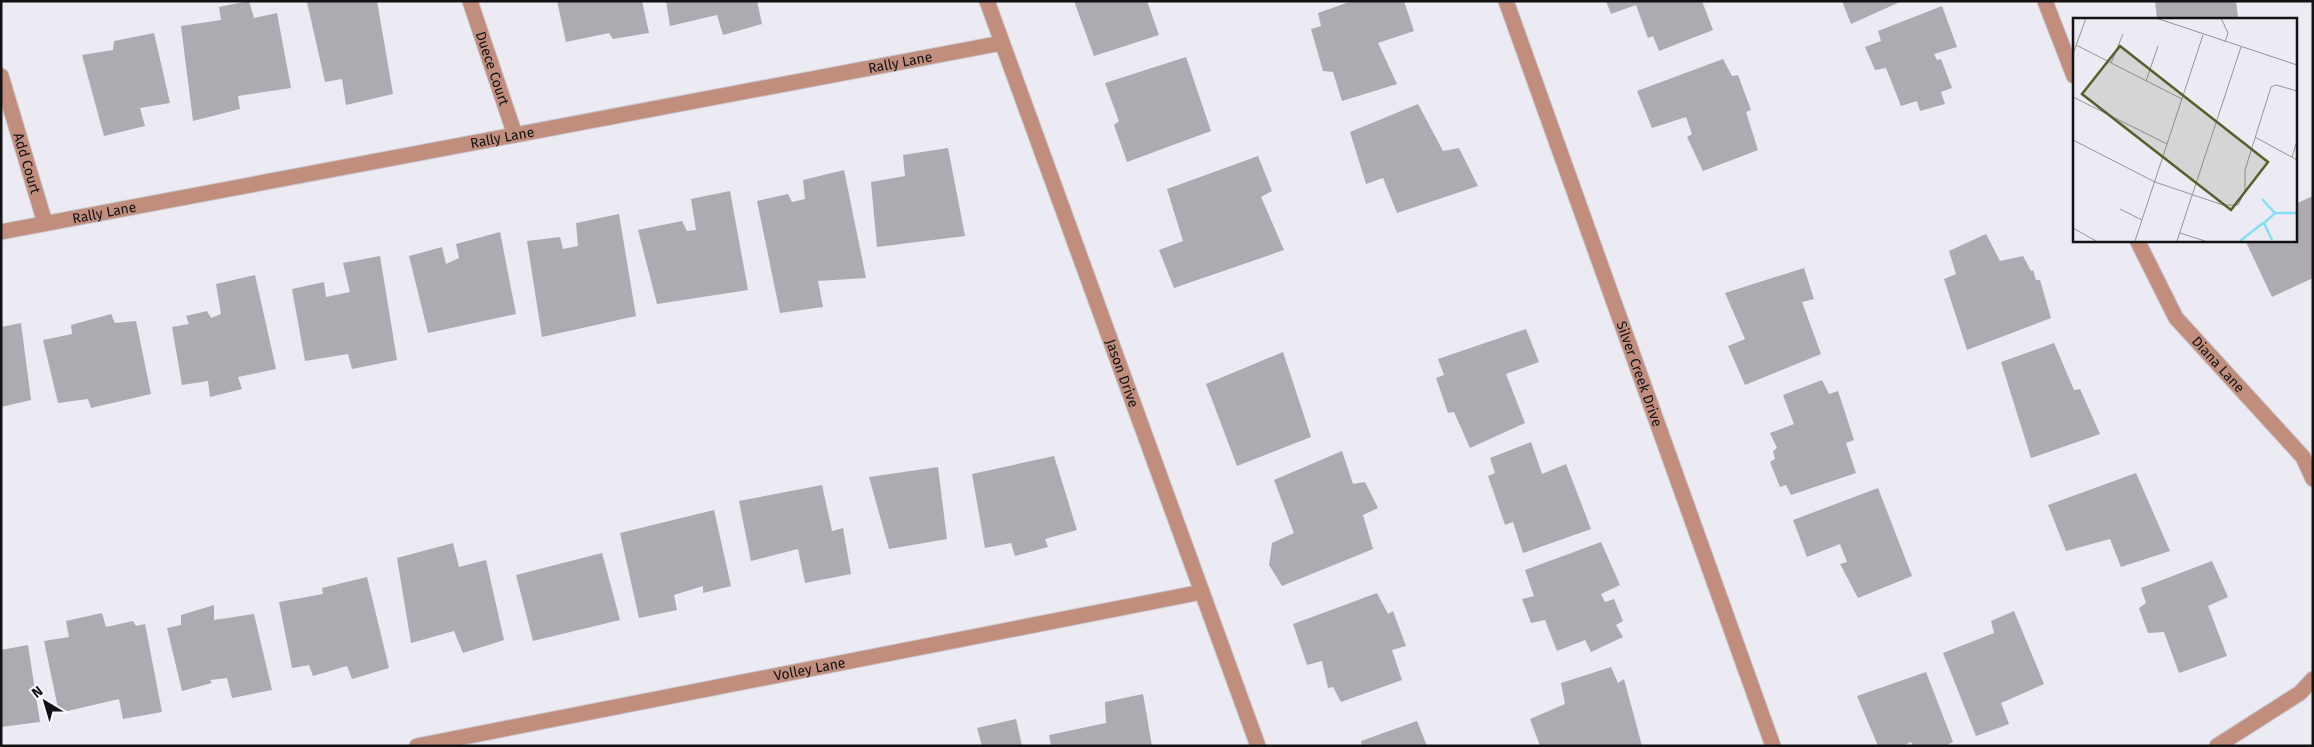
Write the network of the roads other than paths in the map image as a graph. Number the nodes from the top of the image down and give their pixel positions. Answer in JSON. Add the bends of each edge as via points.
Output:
{"nodes":[{"id":1,"x":470,"y":1,"type":"edge"},
{"id":2,"x":987,"y":1,"type":"edge"},
{"id":3,"x":1506,"y":1,"type":"edge"},
{"id":4,"x":2045,"y":1,"type":"edge"},
{"id":5,"x":1002,"y":43,"type":"junction"},
{"id":6,"x":2073,"y":73,"type":"edge"},
{"id":7,"x":1,"y":76,"type":"edge"},
{"id":8,"x":515,"y":135,"type":"junction"},
{"id":9,"x":45,"y":223,"type":"junction"},
{"id":10,"x":1,"y":232,"type":"edge"},
{"id":11,"x":2138,"y":241,"type":"edge"},
{"id":12,"x":2308,"y":453,"type":"edge"},
{"id":13,"x":2313,"y":479,"type":"edge"},
{"id":14,"x":1202,"y":592,"type":"junction"},
{"id":15,"x":2313,"y":679,"type":"edge"},
{"id":16,"x":417,"y":746,"type":"edge"},
{"id":17,"x":1258,"y":746,"type":"edge"},
{"id":18,"x":1774,"y":746,"type":"edge"},
{"id":19,"x":2217,"y":746,"type":"edge"}],
"edges":[{"from":1,"to":8,"type":"street","name":"Duece Court"},
{"from":2,"to":5,"type":"street","name":"Jason Drive"},
{"from":3,"to":18,"type":"street","name":"Silver Creek Drive"},
{"from":4,"to":6,"type":"street"},
{"from":5,"to":8,"type":"street","name":"Rally Lane"},
{"from":5,"to":14,"type":"street","name":"Jason Drive"},
{"from":7,"to":9,"type":"street","name":"Add Court"},
{"from":8,"to":9,"type":"street","name":"Rally Lane"},
{"from":9,"to":10,"type":"street","name":"Rally Lane"},
{"from":11,"to":12,"type":"street","name":"Diana Lane","via":[[2176,318]]},
{"from":12,"to":13,"type":"street","name":"Diana Lane"},
{"from":14,"to":16,"type":"street","name":"Volley Lane"},
{"from":14,"to":17,"type":"street","name":"Jason Drive"},
{"from":15,"to":19,"type":"street","via":[[2300,693]]}]}
